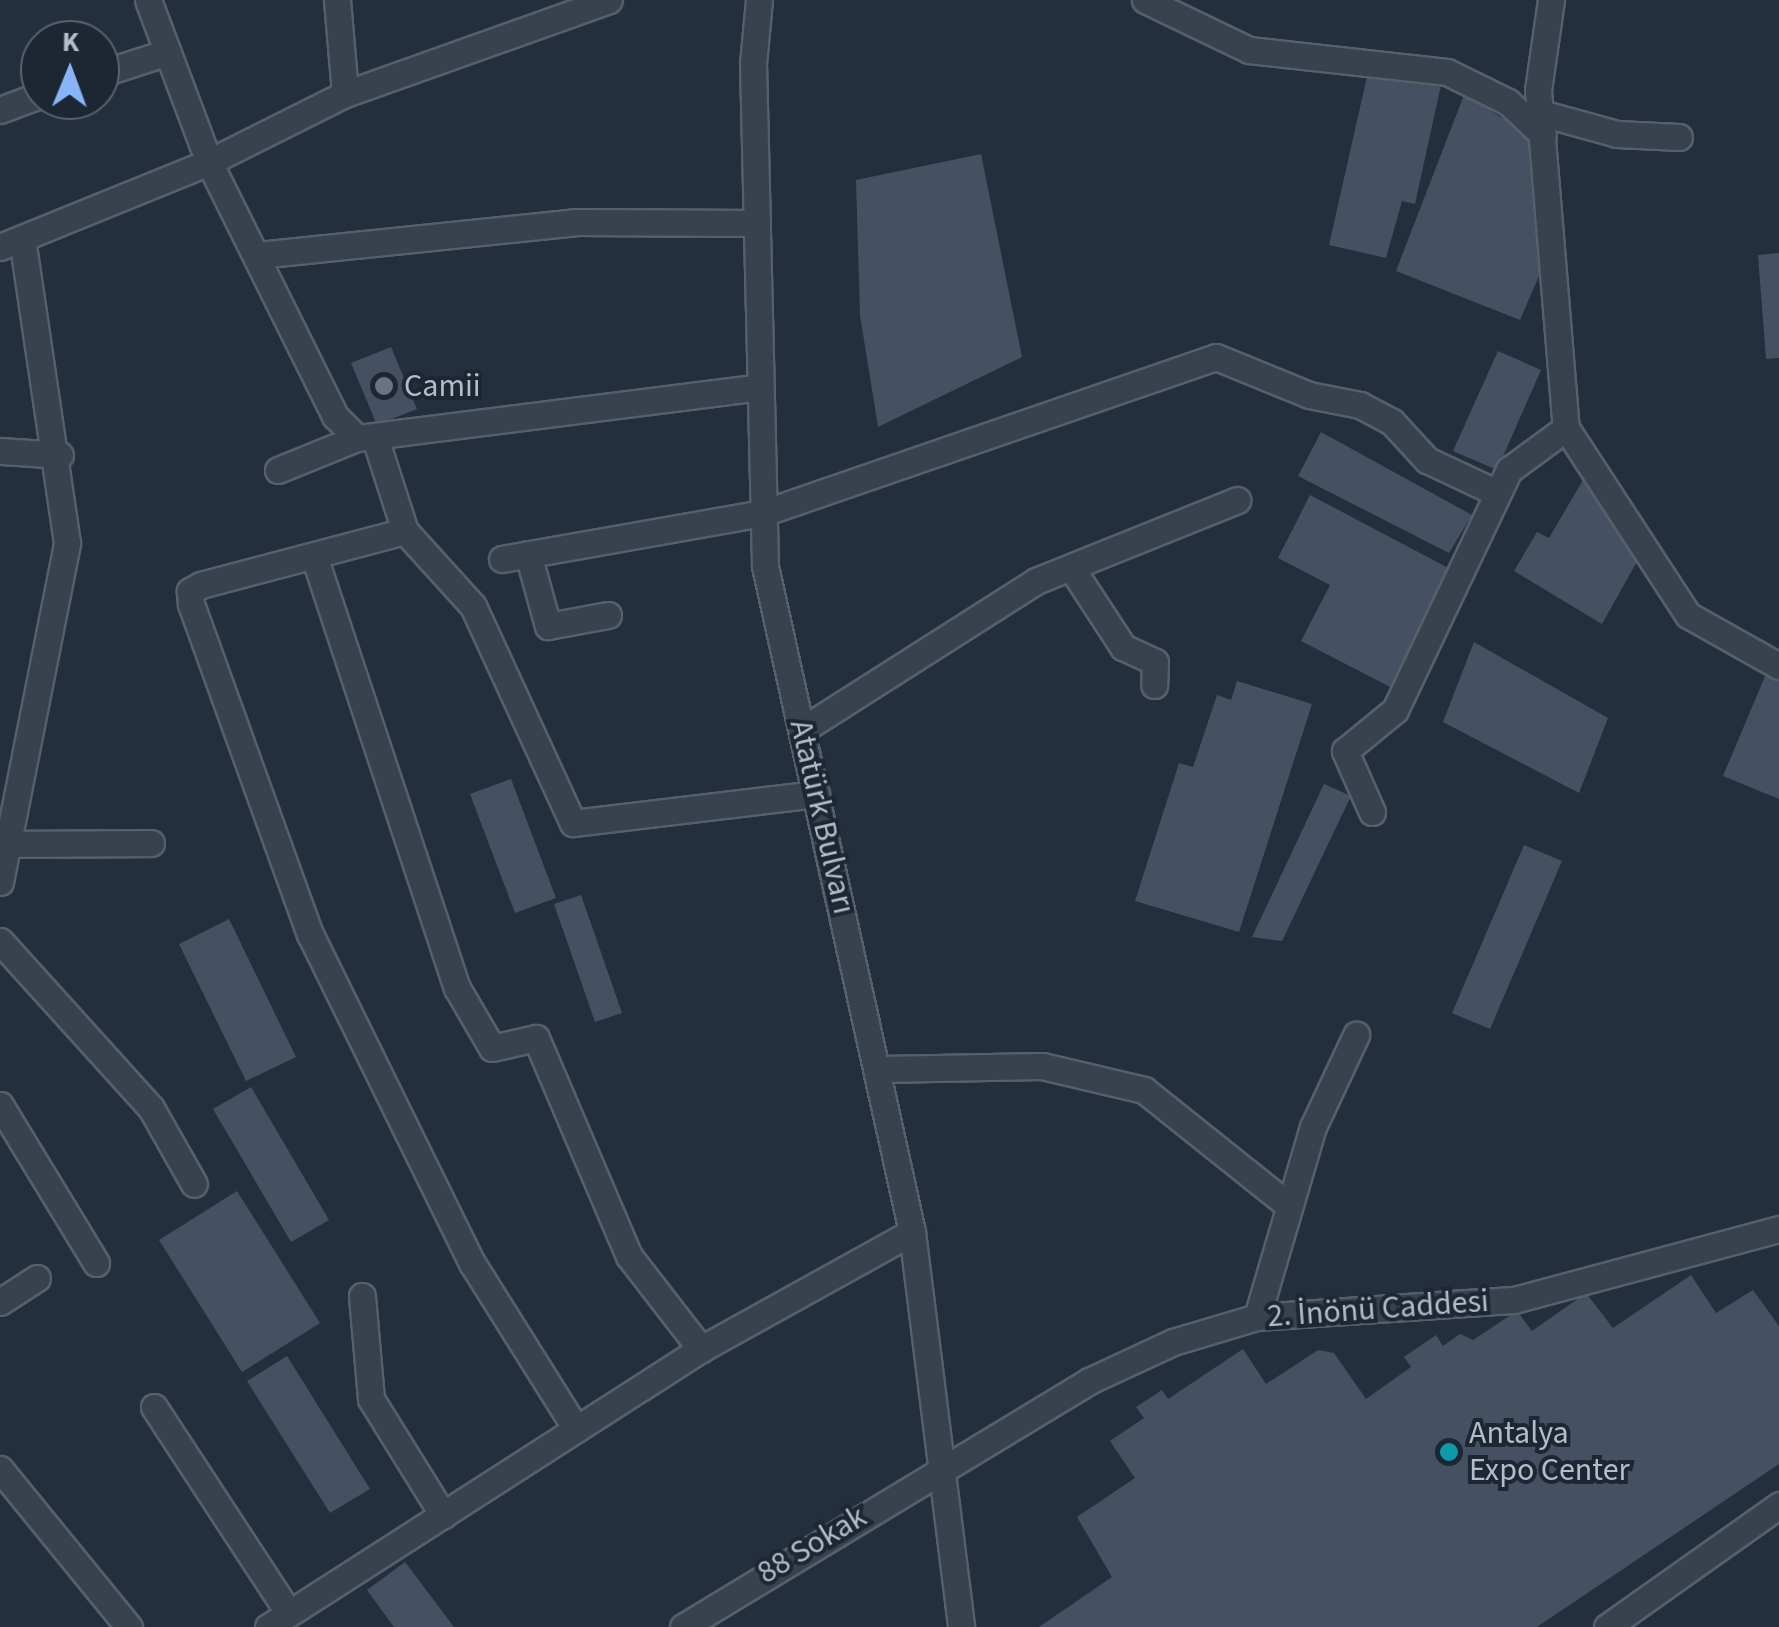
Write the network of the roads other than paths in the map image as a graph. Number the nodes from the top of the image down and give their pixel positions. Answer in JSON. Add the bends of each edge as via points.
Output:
{"nodes":[{"id":1,"x":148,"y":0,"type":"edge"},
{"id":2,"x":336,"y":0,"type":"edge"},
{"id":3,"x":610,"y":0,"type":"edge"},
{"id":4,"x":759,"y":0,"type":"edge"},
{"id":5,"x":1146,"y":0,"type":"edge"},
{"id":6,"x":1551,"y":0,"type":"edge"},
{"id":7,"x":168,"y":52,"type":"junction"},
{"id":8,"x":120,"y":68,"type":"edge"},
{"id":9,"x":346,"y":94,"type":"junction"},
{"id":10,"x":1542,"y":124,"type":"junction"},
{"id":11,"x":1679,"y":137,"type":"dead end"},
{"id":12,"x":209,"y":162,"type":"junction"},
{"id":13,"x":757,"y":224,"type":"junction"},
{"id":14,"x":11,"y":243,"type":"edge"},
{"id":15,"x":258,"y":254,"type":"junction"},
{"id":16,"x":760,"y":386,"type":"junction"},
{"id":17,"x":1566,"y":428,"type":"junction"},
{"id":18,"x":366,"y":438,"type":"junction"},
{"id":19,"x":0,"y":451,"type":"edge"},
{"id":20,"x":60,"y":455,"type":"junction"},
{"id":21,"x":278,"y":470,"type":"dead end"},
{"id":22,"x":1495,"y":492,"type":"junction"},
{"id":23,"x":1237,"y":500,"type":"dead end"},
{"id":24,"x":763,"y":513,"type":"junction"},
{"id":25,"x":406,"y":531,"type":"junction"},
{"id":26,"x":528,"y":554,"type":"junction"},
{"id":27,"x":502,"y":559,"type":"dead end"},
{"id":28,"x":315,"y":560,"type":"junction"},
{"id":29,"x":1074,"y":572,"type":"junction"},
{"id":30,"x":608,"y":616,"type":"dead end"},
{"id":31,"x":1779,"y":666,"type":"edge"},
{"id":32,"x":1154,"y":685,"type":"dead end"},
{"id":33,"x":802,"y":730,"type":"junction"},
{"id":34,"x":816,"y":794,"type":"junction"},
{"id":35,"x":1372,"y":812,"type":"dead end"},
{"id":36,"x":151,"y":843,"type":"dead end"},
{"id":37,"x":12,"y":844,"type":"junction"},
{"id":38,"x":0,"y":882,"type":"edge"},
{"id":39,"x":0,"y":941,"type":"edge"},
{"id":40,"x":1356,"y":1035,"type":"dead end"},
{"id":41,"x":882,"y":1068,"type":"junction"},
{"id":42,"x":0,"y":1105,"type":"edge"},
{"id":43,"x":194,"y":1184,"type":"dead end"},
{"id":44,"x":1287,"y":1204,"type":"junction"},
{"id":45,"x":1779,"y":1229,"type":"edge"},
{"id":46,"x":912,"y":1232,"type":"junction"},
{"id":47,"x":96,"y":1263,"type":"dead end"},
{"id":48,"x":38,"y":1278,"type":"dead end"},
{"id":49,"x":362,"y":1296,"type":"dead end"},
{"id":50,"x":0,"y":1302,"type":"edge"},
{"id":51,"x":1257,"y":1317,"type":"junction"},
{"id":52,"x":701,"y":1349,"type":"junction"},
{"id":53,"x":154,"y":1408,"type":"dead end"},
{"id":54,"x":576,"y":1429,"type":"junction"},
{"id":55,"x":943,"y":1466,"type":"junction"},
{"id":56,"x":0,"y":1470,"type":"edge"},
{"id":57,"x":1779,"y":1505,"type":"edge"},
{"id":58,"x":444,"y":1515,"type":"junction"},
{"id":59,"x":278,"y":1620,"type":"edge"},
{"id":60,"x":128,"y":1627,"type":"edge"},
{"id":61,"x":682,"y":1627,"type":"edge"},
{"id":62,"x":961,"y":1627,"type":"edge"},
{"id":63,"x":1607,"y":1627,"type":"edge"}],
"edges":[{"from":1,"to":7,"type":"street"},
{"from":2,"to":9,"type":"street"},
{"from":3,"to":9,"type":"street"},
{"from":4,"to":13,"type":"street","name":"Atatürk Bulvarı"},
{"from":5,"to":10,"type":"street","via":[[1249,50],[1447,72]]},
{"from":6,"to":10,"type":"street"},
{"from":7,"to":8,"type":"street"},
{"from":7,"to":12,"type":"street"},
{"from":9,"to":12,"type":"street"},
{"from":10,"to":11,"type":"street"},
{"from":10,"to":17,"type":"street"},
{"from":12,"to":14,"type":"street"},
{"from":12,"to":15,"type":"street"},
{"from":13,"to":15,"type":"street","via":[[575,222]]},
{"from":13,"to":16,"type":"street","name":"Atatürk Bulvarı"},
{"from":14,"to":20,"type":"street"},
{"from":15,"to":18,"type":"street","via":[[335,416]]},
{"from":16,"to":18,"type":"street"},
{"from":16,"to":24,"type":"street","name":"Atatürk Bulvarı"},
{"from":17,"to":22,"type":"street","via":[[1509,470]]},
{"from":17,"to":31,"type":"street","via":[[1688,615]]},
{"from":18,"to":21,"type":"street"},
{"from":18,"to":25,"type":"street"},
{"from":19,"to":20,"type":"street"},
{"from":20,"to":37,"type":"street","via":[[67,543]]},
{"from":22,"to":24,"type":"street","via":[[1427,460],[1392,422],[1360,405],[1309,395],[1216,357]]},
{"from":22,"to":35,"type":"street","via":[[1471,538],[1465,575],[1395,710],[1345,750]]},
{"from":23,"to":29,"type":"street","via":[[1116,544]]},
{"from":24,"to":26,"type":"street"},
{"from":24,"to":33,"type":"street","name":"Atatürk Bulvarı","via":[[764,566]]},
{"from":25,"to":28,"type":"street"},
{"from":25,"to":34,"type":"street","via":[[473,606],[572,823]]},
{"from":26,"to":27,"type":"street"},
{"from":26,"to":30,"type":"street","via":[[548,626]]},
{"from":28,"to":52,"type":"street","via":[[457,988],[492,1048],[536,1038],[629,1256]]},
{"from":28,"to":54,"type":"street","via":[[201,585],[190,590],[192,604],[310,934],[472,1263]]},
{"from":29,"to":32,"type":"street","via":[[1123,647],[1155,662]]},
{"from":29,"to":33,"type":"street","via":[[1006,597]]},
{"from":33,"to":34,"type":"street","name":"Atatürk Bulvarı"},
{"from":34,"to":41,"type":"street","name":"Atatürk Bulvarı"},
{"from":36,"to":37,"type":"street"},
{"from":37,"to":38,"type":"street"},
{"from":39,"to":43,"type":"street","via":[[151,1108]]},
{"from":40,"to":44,"type":"street"},
{"from":41,"to":44,"type":"street","via":[[1042,1066],[1144,1090]]},
{"from":41,"to":46,"type":"street","name":"Atatürk Bulvarı"},
{"from":42,"to":47,"type":"street"},
{"from":44,"to":51,"type":"street"},
{"from":45,"to":51,"type":"street","name":"2. İnönü Caddesi","via":[[1514,1300]]},
{"from":46,"to":52,"type":"street"},
{"from":46,"to":55,"type":"street","name":"Atatürk Bulvarı"},
{"from":48,"to":50,"type":"street"},
{"from":49,"to":58,"type":"street","via":[[371,1399]]},
{"from":51,"to":55,"type":"street","name":"2. İnönü Caddesi","via":[[1089,1381]]},
{"from":52,"to":54,"type":"street"},
{"from":53,"to":59,"type":"street"},
{"from":54,"to":58,"type":"street"},
{"from":55,"to":61,"type":"street","name":"88 Sokak"},
{"from":55,"to":62,"type":"street","name":"Atatürk Bulvarı"},
{"from":56,"to":60,"type":"street"},
{"from":57,"to":63,"type":"street"},
{"from":58,"to":59,"type":"street"}]}
